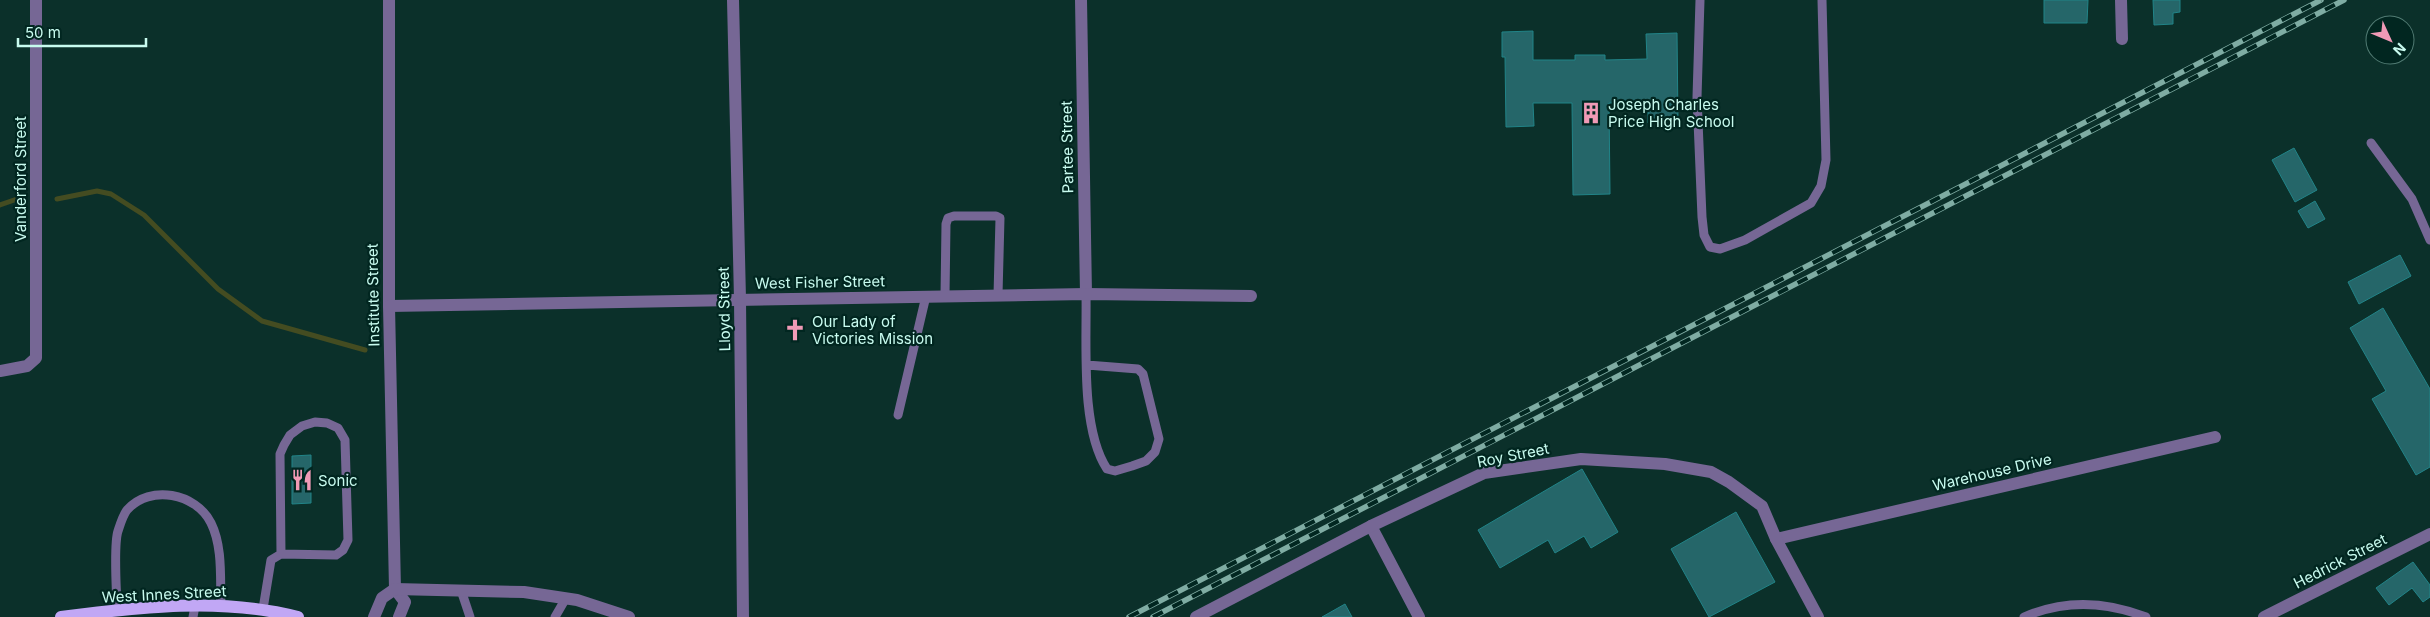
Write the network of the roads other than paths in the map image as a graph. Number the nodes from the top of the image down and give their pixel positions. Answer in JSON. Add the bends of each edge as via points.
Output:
{"nodes":[{"id":1,"x":36,"y":0,"type":"edge"},
{"id":2,"x":389,"y":0,"type":"edge"},
{"id":3,"x":733,"y":0,"type":"edge"},
{"id":4,"x":1081,"y":0,"type":"edge"},
{"id":5,"x":1700,"y":0,"type":"edge"},
{"id":6,"x":1822,"y":0,"type":"edge"},
{"id":7,"x":2121,"y":0,"type":"edge"},
{"id":8,"x":2122,"y":40,"type":"dead end"},
{"id":9,"x":2371,"y":143,"type":"dead end"},
{"id":10,"x":2430,"y":240,"type":"edge"},
{"id":11,"x":1086,"y":294,"type":"junction"},
{"id":12,"x":998,"y":295,"type":"junction"},
{"id":13,"x":926,"y":296,"type":"junction"},
{"id":14,"x":945,"y":296,"type":"junction"},
{"id":15,"x":1251,"y":296,"type":"dead end"},
{"id":16,"x":740,"y":299,"type":"junction"},
{"id":17,"x":389,"y":306,"type":"junction"},
{"id":18,"x":1087,"y":365,"type":"junction"},
{"id":19,"x":0,"y":371,"type":"edge"},
{"id":20,"x":898,"y":415,"type":"dead end"},
{"id":21,"x":2215,"y":437,"type":"dead end"},
{"id":22,"x":1371,"y":526,"type":"junction"},
{"id":23,"x":2430,"y":534,"type":"edge"},
{"id":24,"x":1776,"y":539,"type":"junction"},
{"id":25,"x":281,"y":554,"type":"junction"},
{"id":26,"x":395,"y":589,"type":"junction"},
{"id":27,"x":461,"y":590,"type":"junction"},
{"id":28,"x":566,"y":598,"type":"junction"},
{"id":29,"x":221,"y":606,"type":"junction"},
{"id":30,"x":263,"y":609,"type":"junction"},
{"id":31,"x":117,"y":611,"type":"junction"},
{"id":32,"x":194,"y":612,"type":"edge"},
{"id":33,"x":69,"y":616,"type":"edge"},
{"id":34,"x":621,"y":616,"type":"edge"},
{"id":35,"x":298,"y":617,"type":"edge"},
{"id":36,"x":374,"y":617,"type":"edge"},
{"id":37,"x":399,"y":617,"type":"edge"},
{"id":38,"x":470,"y":617,"type":"edge"},
{"id":39,"x":555,"y":617,"type":"edge"},
{"id":40,"x":743,"y":617,"type":"edge"},
{"id":41,"x":1196,"y":617,"type":"edge"},
{"id":42,"x":1419,"y":617,"type":"edge"},
{"id":43,"x":1818,"y":617,"type":"edge"},
{"id":44,"x":2024,"y":617,"type":"edge"},
{"id":45,"x":2146,"y":617,"type":"edge"},
{"id":46,"x":2264,"y":617,"type":"edge"}],
"edges":[{"from":1,"to":19,"type":"street","name":"Vanderford Street","via":[[36,358],[27,366]]},
{"from":2,"to":17,"type":"street","name":"Institute Street"},
{"from":3,"to":16,"type":"street","name":"Lloyd Street"},
{"from":4,"to":11,"type":"street","name":"Partee Street"},
{"from":5,"to":6,"type":"lane","via":[[1697,97],[1704,235],[1710,247],[1720,249],[1745,240],[1811,203],[1821,186],[1826,160]]},
{"from":7,"to":8,"type":"street"},
{"from":9,"to":10,"type":"lane","via":[[2412,199]]},
{"from":11,"to":12,"type":"street","name":"West Fisher Street"},
{"from":11,"to":15,"type":"street","name":"West Fisher Street"},
{"from":11,"to":18,"type":"lane"},
{"from":12,"to":14,"type":"street","name":"West Fisher Street"},
{"from":12,"to":14,"type":"lane","via":[[1000,218],[954,216],[948,218],[946,224]]},
{"from":13,"to":14,"type":"street","name":"West Fisher Street"},
{"from":13,"to":16,"type":"street","name":"West Fisher Street"},
{"from":13,"to":20,"type":"lane"},
{"from":16,"to":17,"type":"street","name":"West Fisher Street"},
{"from":16,"to":40,"type":"street","name":"Lloyd Street"},
{"from":17,"to":26,"type":"street","name":"Institute Street"},
{"from":18,"to":18,"type":"lane","via":[[1093,434],[1100,458],[1108,469],[1116,471],[1146,461],[1155,452],[1159,439],[1143,374],[1138,369]]},
{"from":21,"to":24,"type":"street","name":"Warehouse Drive"},
{"from":22,"to":24,"type":"street","name":"Roy Street","via":[[1484,474],[1580,459],[1666,464],[1711,472],[1762,506]]},
{"from":22,"to":41,"type":"street","name":"Roy Street"},
{"from":22,"to":42,"type":"street"},
{"from":23,"to":46,"type":"street","name":"Hedrick Street"},
{"from":24,"to":43,"type":"street","name":"Roy Street"},
{"from":25,"to":25,"type":"lane","via":[[336,554],[343,550],[348,540],[345,440],[338,428],[327,423],[302,426],[290,434],[280,454]]},
{"from":25,"to":30,"type":"lane","via":[[271,560]]},
{"from":26,"to":27,"type":"street"},
{"from":26,"to":36,"type":"street","via":[[382,598]]},
{"from":26,"to":37,"type":"street","name":"Institute Street","via":[[405,602]]},
{"from":27,"to":28,"type":"street","via":[[524,592]]},
{"from":27,"to":38,"type":"lane"},
{"from":28,"to":34,"type":"street"},
{"from":28,"to":39,"type":"lane"},
{"from":29,"to":30,"type":"main road","name":"West Innes Street"},
{"from":29,"to":31,"type":"lane","via":[[218,547],[210,521],[180,496],[158,494],[140,500],[126,511],[117,533]]},
{"from":29,"to":32,"type":"main road","name":"West Innes Street"},
{"from":30,"to":35,"type":"main road","name":"West Innes Street"},
{"from":31,"to":32,"type":"main road","name":"West Innes Street"},
{"from":31,"to":33,"type":"main road","name":"West Innes Street"},
{"from":44,"to":45,"type":"lane","via":[[2067,603],[2099,604]]}]}
